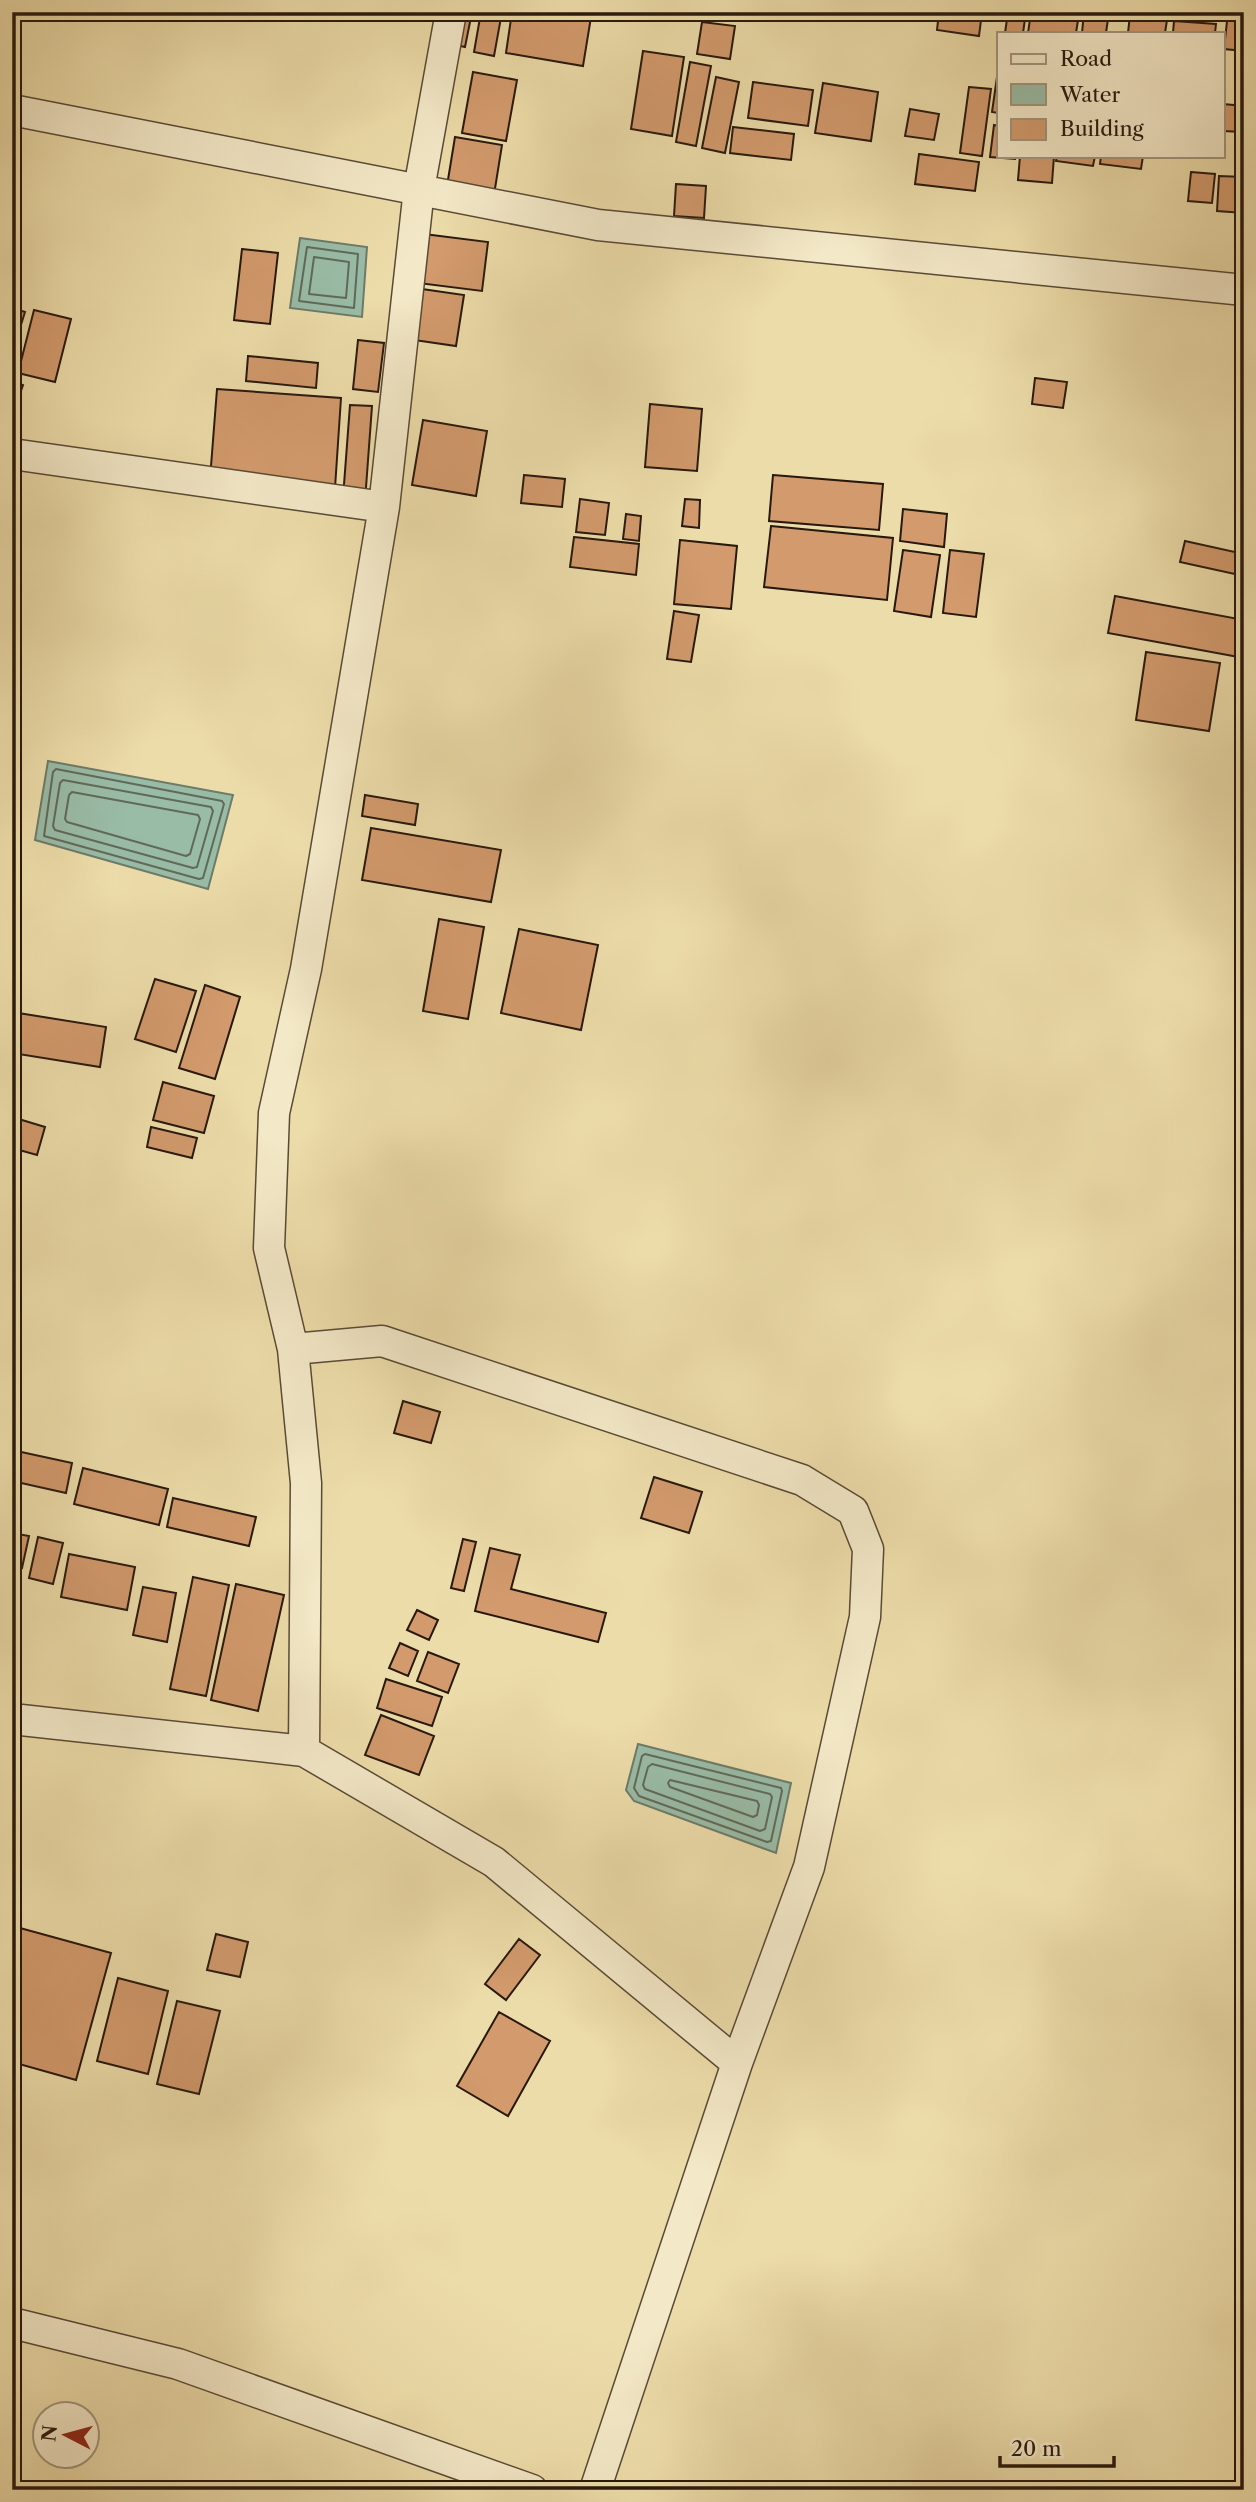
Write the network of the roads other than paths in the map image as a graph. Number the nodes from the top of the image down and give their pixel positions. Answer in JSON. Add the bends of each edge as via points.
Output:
{"nodes":[{"id":1,"x":451,"y":12,"type":"edge"},
{"id":2,"x":12,"y":110,"type":"edge"},
{"id":3,"x":419,"y":190,"type":"junction"},
{"id":4,"x":1244,"y":290,"type":"edge"},
{"id":5,"x":12,"y":454,"type":"edge"},
{"id":6,"x":384,"y":508,"type":"junction"},
{"id":7,"x":293,"y":1349,"type":"junction"},
{"id":8,"x":12,"y":1719,"type":"edge"},
{"id":9,"x":304,"y":1751,"type":"junction"},
{"id":10,"x":737,"y":2063,"type":"junction"},
{"id":11,"x":12,"y":2323,"type":"edge"},
{"id":12,"x":533,"y":2490,"type":"edge"},
{"id":13,"x":595,"y":2490,"type":"edge"}],
"edges":[{"from":1,"to":3,"type":"street"},
{"from":2,"to":3,"type":"street"},
{"from":3,"to":4,"type":"street","via":[[598,225]]},
{"from":3,"to":6,"type":"street"},
{"from":5,"to":6,"type":"street"},
{"from":6,"to":7,"type":"street","via":[[306,970],[274,1114],[269,1248]]},
{"from":7,"to":9,"type":"street","via":[[306,1483]]},
{"from":7,"to":10,"type":"street","via":[[382,1341],[802,1480],[853,1511],[868,1549],[865,1617],[809,1867]]},
{"from":8,"to":9,"type":"street"},
{"from":9,"to":10,"type":"street","via":[[494,1862]]},
{"from":10,"to":13,"type":"street"},
{"from":11,"to":12,"type":"street","via":[[178,2364]]}]}
